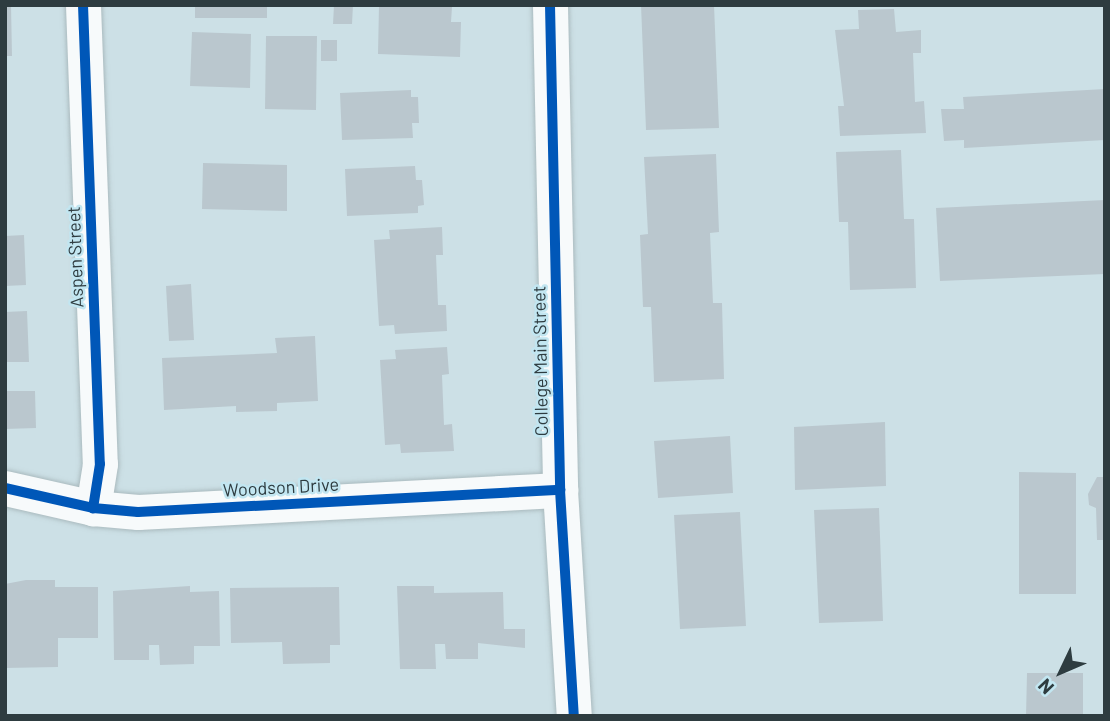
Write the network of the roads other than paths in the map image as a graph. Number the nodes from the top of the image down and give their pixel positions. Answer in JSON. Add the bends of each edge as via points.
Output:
{"nodes":[{"id":1,"x":83,"y":5,"type":"edge"},
{"id":2,"x":550,"y":5,"type":"edge"},
{"id":3,"x":5,"y":488,"type":"edge"},
{"id":4,"x":560,"y":490,"type":"junction"},
{"id":5,"x":93,"y":508,"type":"junction"},
{"id":6,"x":574,"y":716,"type":"edge"}],
"edges":[{"from":1,"to":5,"type":"street","name":"Aspen Street","via":[[100,464]]},
{"from":2,"to":4,"type":"street","name":"College Main Street"},
{"from":3,"to":5,"type":"street","name":"Woodson Drive"},
{"from":4,"to":5,"type":"street","name":"Woodson Drive","via":[[138,512]]},
{"from":4,"to":6,"type":"street","name":"College Main Street"}]}
